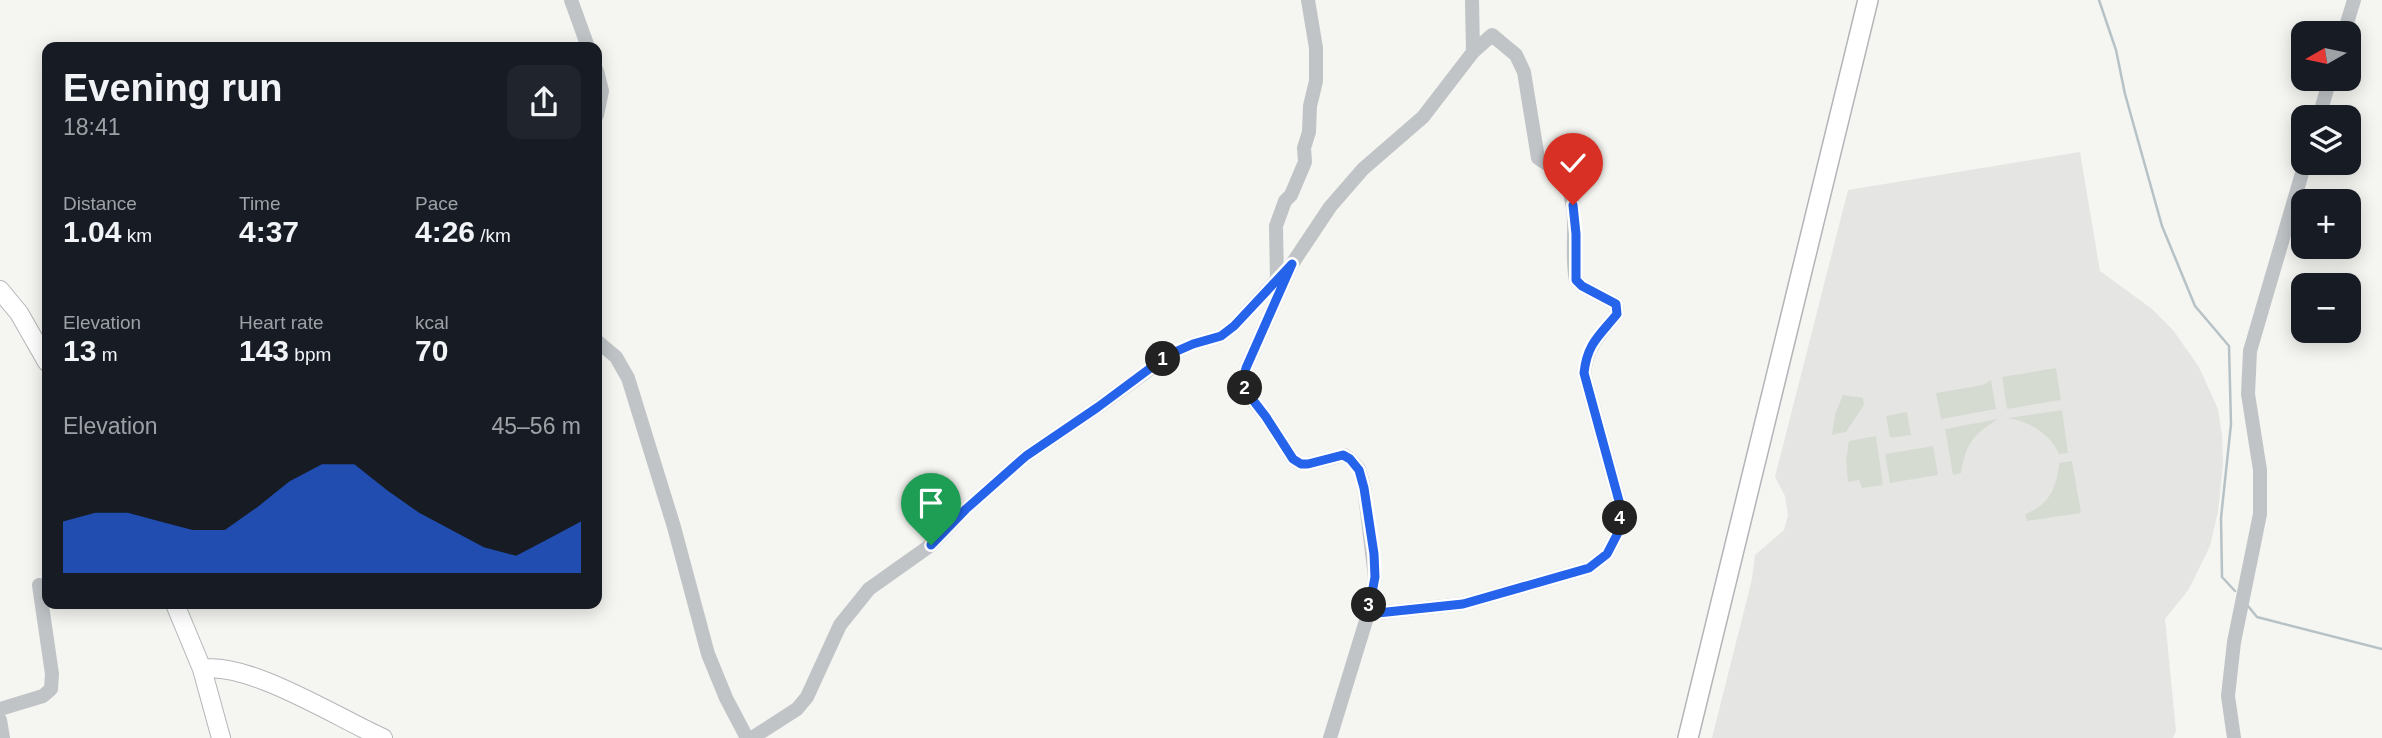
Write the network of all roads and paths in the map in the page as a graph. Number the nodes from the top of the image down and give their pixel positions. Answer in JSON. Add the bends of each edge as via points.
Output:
{"nodes":[{"id":1,"x":571,"y":0,"type":"edge"},
{"id":2,"x":1308,"y":0,"type":"edge"},
{"id":3,"x":1472,"y":0,"type":"edge"},
{"id":4,"x":1868,"y":0,"type":"edge"},
{"id":5,"x":2354,"y":0,"type":"edge"},
{"id":6,"x":2348,"y":21,"type":"edge"},
{"id":7,"x":586,"y":42,"type":"edge"},
{"id":8,"x":1473,"y":52,"type":"junction"},
{"id":9,"x":2301,"y":175,"type":"edge"},
{"id":10,"x":1292,"y":264,"type":"junction"},
{"id":11,"x":1277,"y":280,"type":"junction"},
{"id":12,"x":0,"y":290,"type":"edge"},
{"id":13,"x":602,"y":345,"type":"edge"},
{"id":14,"x":42,"y":353,"type":"edge"},
{"id":15,"x":39,"y":585,"type":"dead end"},
{"id":16,"x":42,"y":606,"type":"edge"},
{"id":17,"x":43,"y":609,"type":"edge"},
{"id":18,"x":177,"y":609,"type":"edge"},
{"id":19,"x":1368,"y":614,"type":"junction"},
{"id":20,"x":202,"y":669,"type":"junction"},
{"id":21,"x":0,"y":709,"type":"edge"},
{"id":22,"x":0,"y":720,"type":"edge"},
{"id":23,"x":3,"y":738,"type":"edge"},
{"id":24,"x":221,"y":738,"type":"edge"},
{"id":25,"x":383,"y":738,"type":"edge"},
{"id":26,"x":749,"y":738,"type":"edge"},
{"id":27,"x":1330,"y":738,"type":"edge"},
{"id":28,"x":1688,"y":738,"type":"edge"},
{"id":29,"x":2234,"y":738,"type":"edge"}],
"edges":[{"from":1,"to":7,"type":"street"},
{"from":2,"to":11,"type":"street","via":[[1316,81],[1305,162],[1276,226]]},
{"from":3,"to":8,"type":"street"},
{"from":4,"to":28,"type":"highway"},
{"from":5,"to":6,"type":"street"},
{"from":8,"to":10,"type":"street","via":[[1423,117],[1346,188]]},
{"from":8,"to":19,"type":"street","via":[[1492,35],[1516,55],[1524,72],[1538,158],[1564,177],[1573,205],[1576,280],[1616,304],[1617,314],[1586,356],[1584,373],[1619,501],[1620,529],[1607,554],[1589,568],[1463,604]]},
{"from":9,"to":29,"type":"street","via":[[2250,351],[2248,394],[2260,470],[2260,514],[2234,642],[2228,696]]},
{"from":10,"to":11,"type":"street"},
{"from":10,"to":19,"type":"street","via":[[1243,380],[1293,459],[1308,464],[1343,455],[1359,470],[1374,554]]},
{"from":11,"to":26,"type":"street","via":[[1221,336],[1168,355],[1026,456],[931,545],[869,589],[839,625],[807,697],[797,709]]},
{"from":12,"to":14,"type":"main road"},
{"from":13,"to":26,"type":"street","via":[[616,357],[628,378],[708,654]]},
{"from":15,"to":16,"type":"street"},
{"from":17,"to":21,"type":"street","via":[[51,689],[43,696]]},
{"from":18,"to":20,"type":"main road"},
{"from":19,"to":27,"type":"street"},
{"from":20,"to":24,"type":"main road"},
{"from":20,"to":25,"type":"main road","via":[[239,671]]},
{"from":22,"to":23,"type":"street"}]}
